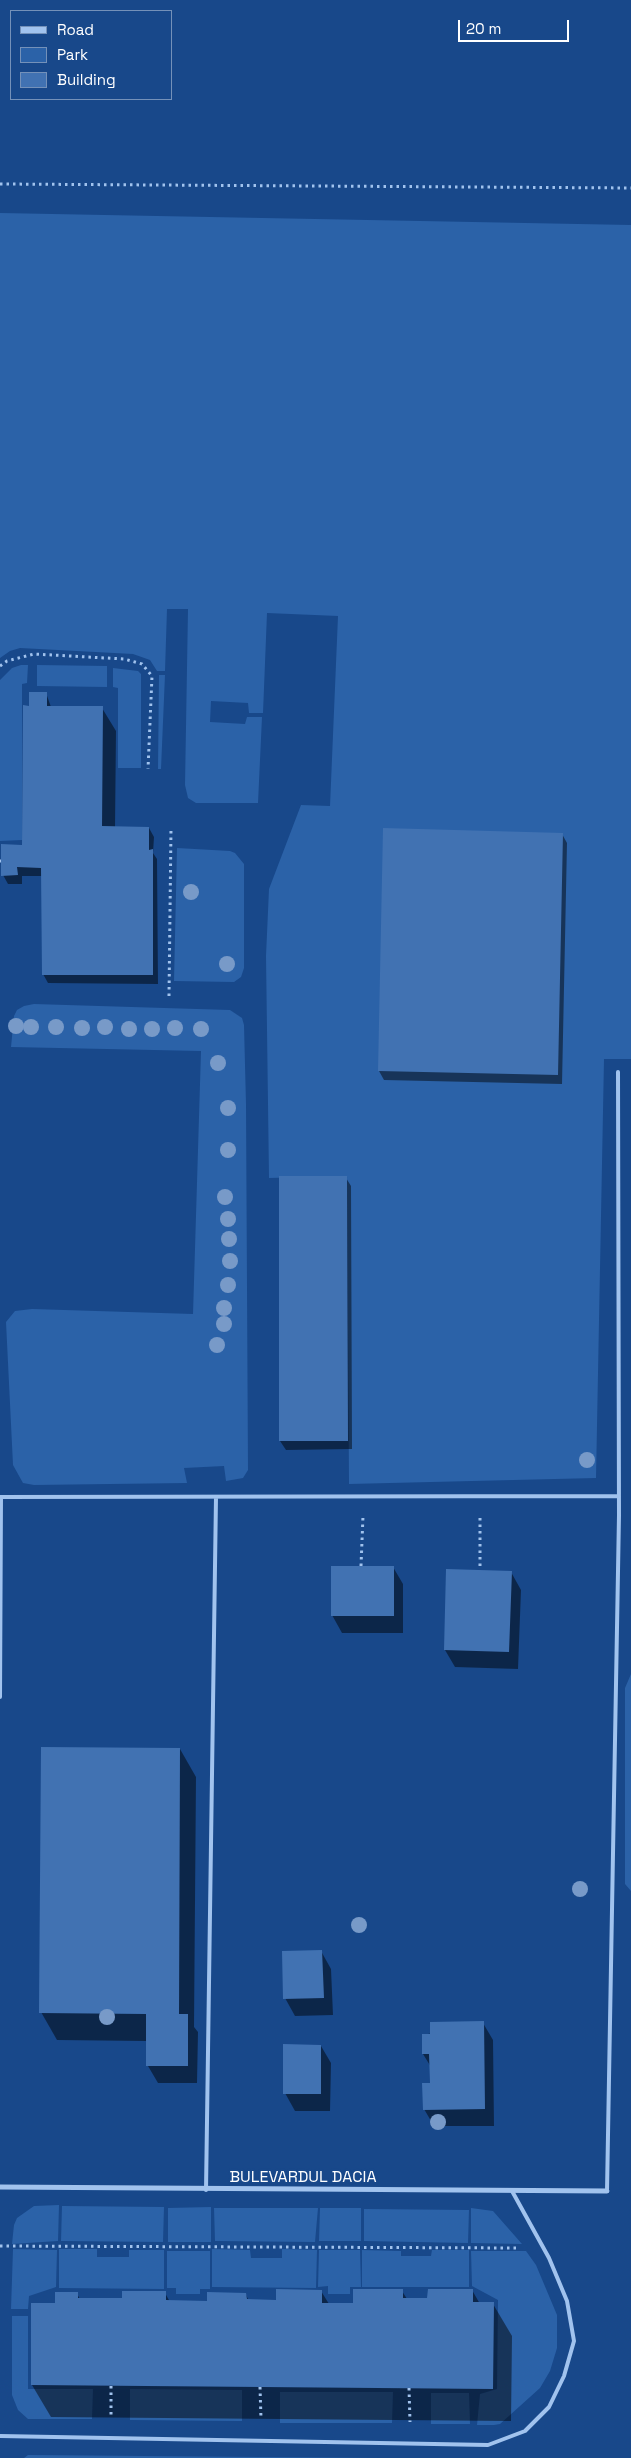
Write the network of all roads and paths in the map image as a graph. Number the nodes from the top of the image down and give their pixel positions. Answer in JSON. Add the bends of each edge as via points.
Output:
{"nodes":[{"id":1,"x":0,"y":184,"type":"edge"},
{"id":2,"x":631,"y":188,"type":"edge"},
{"id":3,"x":0,"y":666,"type":"edge"},
{"id":4,"x":148,"y":769,"type":"dead end"},
{"id":5,"x":171,"y":828,"type":"dead end"},
{"id":6,"x":169,"y":996,"type":"dead end"},
{"id":7,"x":618,"y":1072,"type":"dead end"},
{"id":8,"x":364,"y":1496,"type":"junction"},
{"id":9,"x":480,"y":1496,"type":"junction"},
{"id":10,"x":619,"y":1496,"type":"junction"},
{"id":11,"x":1,"y":1497,"type":"edge"},
{"id":12,"x":216,"y":1497,"type":"junction"},
{"id":13,"x":361,"y":1566,"type":"dead end"},
{"id":14,"x":480,"y":1570,"type":"dead end"},
{"id":15,"x":0,"y":1697,"type":"edge"},
{"id":16,"x":0,"y":2187,"type":"edge"},
{"id":17,"x":206,"y":2190,"type":"junction"},
{"id":18,"x":512,"y":2191,"type":"junction"},
{"id":19,"x":607,"y":2191,"type":"joint"},
{"id":20,"x":0,"y":2246,"type":"edge"},
{"id":21,"x":544,"y":2248,"type":"junction"},
{"id":22,"x":110,"y":2386,"type":"dead end"},
{"id":23,"x":260,"y":2387,"type":"dead end"},
{"id":24,"x":409,"y":2388,"type":"dead end"},
{"id":25,"x":0,"y":2436,"type":"edge"},
{"id":26,"x":111,"y":2438,"type":"junction"},
{"id":27,"x":263,"y":2440,"type":"junction"},
{"id":28,"x":411,"y":2443,"type":"junction"}],
"edges":[{"from":1,"to":2,"type":"path"},
{"from":3,"to":4,"type":"path","via":[[34,654],[124,658],[142,664],[152,676]]},
{"from":5,"to":6,"type":"path"},
{"from":7,"to":10,"type":"lane"},
{"from":8,"to":9,"type":"lane"},
{"from":8,"to":12,"type":"lane"},
{"from":8,"to":13,"type":"path"},
{"from":9,"to":10,"type":"lane"},
{"from":9,"to":14,"type":"path"},
{"from":10,"to":19,"type":"lane"},
{"from":11,"to":12,"type":"lane"},
{"from":11,"to":15,"type":"lane"},
{"from":12,"to":17,"type":"lane"},
{"from":16,"to":17,"type":"street","name":"BULEVARDUL DACIA"},
{"from":17,"to":18,"type":"street","name":"BULEVARDUL DACIA"},
{"from":18,"to":19,"type":"street","name":"BULEVARDUL DACIA"},
{"from":18,"to":21,"type":"lane"},
{"from":20,"to":21,"type":"path"},
{"from":21,"to":28,"type":"lane","via":[[567,2301],[574,2341],[564,2376],[549,2406],[525,2431],[488,2444]]},
{"from":22,"to":26,"type":"path"},
{"from":23,"to":27,"type":"path"},
{"from":24,"to":28,"type":"path"},
{"from":25,"to":26,"type":"lane"},
{"from":26,"to":27,"type":"lane"},
{"from":27,"to":28,"type":"lane"}]}
